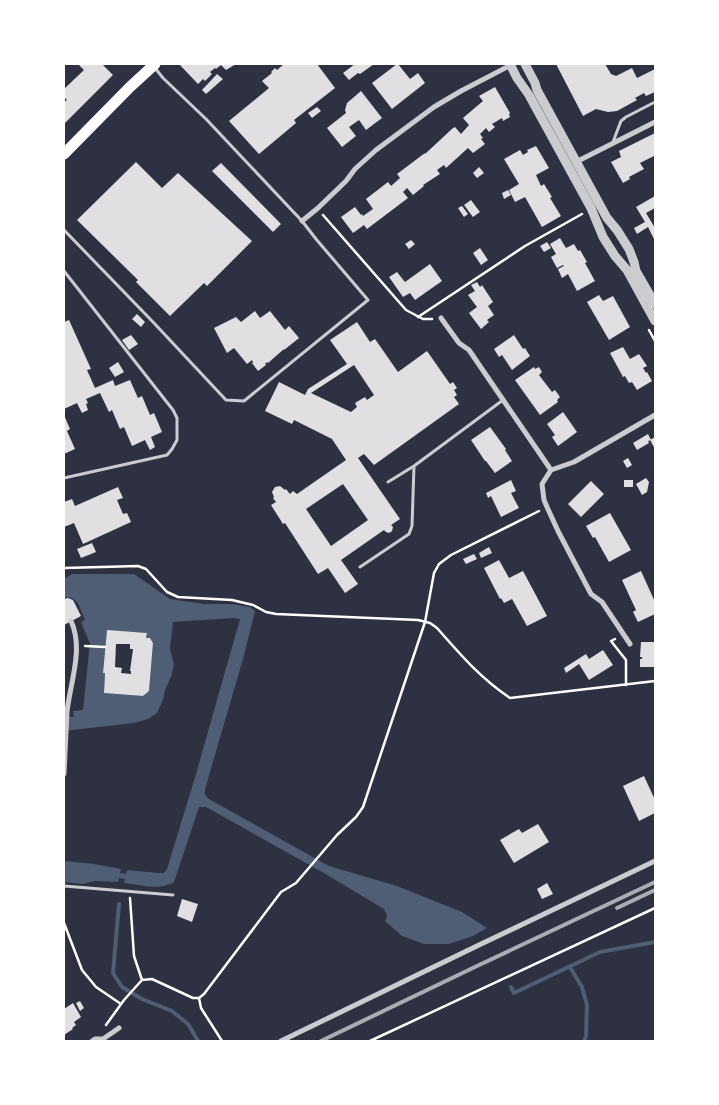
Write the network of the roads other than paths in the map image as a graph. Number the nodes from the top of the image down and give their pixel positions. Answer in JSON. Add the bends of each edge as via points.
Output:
{"nodes":[{"id":1,"x":154,"y":64,"type":"edge"},
{"id":2,"x":511,"y":64,"type":"edge"},
{"id":3,"x":525,"y":64,"type":"edge"},
{"id":4,"x":655,"y":102,"type":"edge"},
{"id":5,"x":655,"y":122,"type":"edge"},
{"id":6,"x":612,"y":144,"type":"junction"},
{"id":7,"x":64,"y":154,"type":"edge"},
{"id":8,"x":576,"y":162,"type":"junction"},
{"id":9,"x":302,"y":221,"type":"junction"},
{"id":10,"x":64,"y":230,"type":"edge"},
{"id":11,"x":622,"y":237,"type":"junction"},
{"id":12,"x":608,"y":246,"type":"junction"},
{"id":13,"x":64,"y":271,"type":"edge"},
{"id":14,"x":655,"y":304,"type":"edge"},
{"id":15,"x":441,"y":318,"type":"road end"},
{"id":16,"x":652,"y":324,"type":"edge"},
{"id":17,"x":503,"y":400,"type":"junction"},
{"id":18,"x":655,"y":415,"type":"edge"},
{"id":19,"x":414,"y":466,"type":"junction"},
{"id":20,"x":551,"y":470,"type":"junction"},
{"id":21,"x":64,"y":478,"type":"edge"},
{"id":22,"x":388,"y":482,"type":"dead end"},
{"id":23,"x":360,"y":567,"type":"dead end"},
{"id":24,"x":71,"y":621,"type":"dead end"},
{"id":25,"x":630,"y":644,"type":"dead end"},
{"id":26,"x":64,"y":774,"type":"edge"},
{"id":27,"x":655,"y":861,"type":"edge"},
{"id":28,"x":64,"y":886,"type":"edge"},
{"id":29,"x":173,"y":896,"type":"dead end"},
{"id":30,"x":119,"y":1028,"type":"dead end"},
{"id":31,"x":94,"y":1040,"type":"edge"},
{"id":32,"x":281,"y":1041,"type":"edge"}],
"edges":[{"from":1,"to":7,"type":"main road"},
{"from":1,"to":9,"type":"lane","via":[[163,78]]},
{"from":2,"to":9,"type":"street","via":[[434,107],[376,150]]},
{"from":2,"to":12,"type":"street","via":[[591,208]]},
{"from":3,"to":8,"type":"street"},
{"from":4,"to":6,"type":"lane","via":[[621,121]]},
{"from":5,"to":6,"type":"street"},
{"from":6,"to":8,"type":"street"},
{"from":8,"to":11,"type":"street","via":[[607,218]]},
{"from":9,"to":10,"type":"lane","via":[[368,300],[244,401],[226,400]]},
{"from":11,"to":12,"type":"street"},
{"from":11,"to":14,"type":"street"},
{"from":12,"to":16,"type":"street","via":[[627,270]]},
{"from":13,"to":21,"type":"lane","via":[[178,418],[178,431],[177,440],[167,455]]},
{"from":15,"to":17,"type":"street","via":[[459,343],[469,350]]},
{"from":17,"to":19,"type":"lane"},
{"from":17,"to":20,"type":"street"},
{"from":18,"to":20,"type":"street","via":[[574,462]]},
{"from":19,"to":22,"type":"lane"},
{"from":19,"to":23,"type":"lane","via":[[409,534]]},
{"from":20,"to":25,"type":"street","via":[[542,484],[547,507],[591,594],[602,602]]},
{"from":24,"to":26,"type":"street","via":[[77,650],[66,730]]},
{"from":27,"to":32,"type":"street"},
{"from":28,"to":29,"type":"lane"},
{"from":30,"to":31,"type":"street","via":[[103,1039]]}]}
